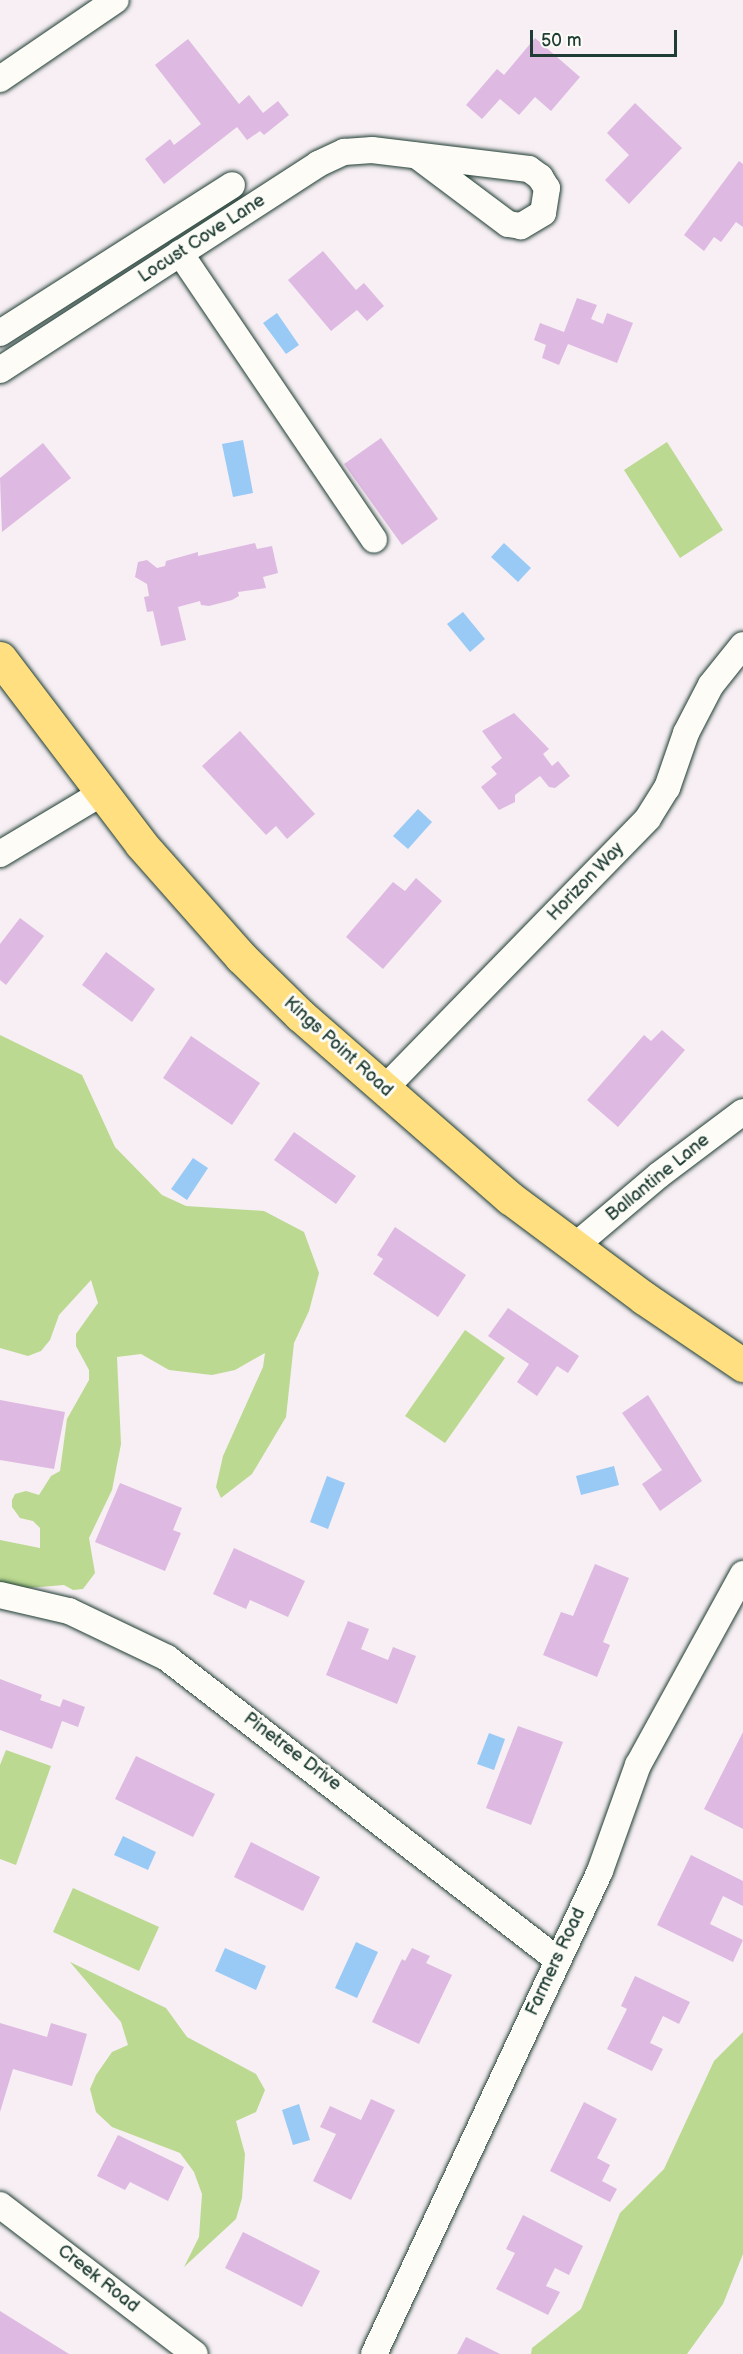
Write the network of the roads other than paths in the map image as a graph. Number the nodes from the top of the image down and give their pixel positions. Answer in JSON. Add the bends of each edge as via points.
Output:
{"nodes":[{"id":1,"x":116,"y":0,"type":"edge"},
{"id":2,"x":0,"y":79,"type":"edge"},
{"id":3,"x":417,"y":156,"type":"dead end"},
{"id":4,"x":232,"y":185,"type":"dead end"},
{"id":5,"x":180,"y":252,"type":"junction"},
{"id":6,"x":0,"y":333,"type":"edge"},
{"id":7,"x":0,"y":370,"type":"edge"},
{"id":8,"x":374,"y":540,"type":"dead end"},
{"id":9,"x":743,"y":645,"type":"edge"},
{"id":10,"x":0,"y":658,"type":"edge"},
{"id":11,"x":102,"y":793,"type":"junction"},
{"id":12,"x":0,"y":854,"type":"edge"},
{"id":13,"x":384,"y":1089,"type":"junction"},
{"id":14,"x":743,"y":1112,"type":"edge"},
{"id":15,"x":575,"y":1246,"type":"junction"},
{"id":16,"x":743,"y":1365,"type":"edge"},
{"id":17,"x":743,"y":1574,"type":"edge"},
{"id":18,"x":0,"y":1595,"type":"edge"},
{"id":19,"x":557,"y":1959,"type":"junction"},
{"id":20,"x":0,"y":2205,"type":"edge"},
{"id":21,"x":195,"y":2354,"type":"edge"},
{"id":22,"x":375,"y":2354,"type":"edge"}],
"edges":[{"from":1,"to":2,"type":"street"},
{"from":3,"to":5,"type":"street","name":"Locust Cove Lane","via":[[372,150],[344,152]]},
{"from":4,"to":6,"type":"street"},
{"from":5,"to":7,"type":"street","name":"Locust Cove Lane"},
{"from":5,"to":8,"type":"street"},
{"from":9,"to":13,"type":"street","name":"Horizon Way","via":[[711,685],[686,733],[667,788],[648,818]]},
{"from":10,"to":11,"type":"main road","name":"Kings Point Road"},
{"from":11,"to":12,"type":"street"},
{"from":11,"to":13,"type":"main road","name":"Kings Point Road","via":[[141,844],[241,957]]},
{"from":13,"to":15,"type":"main road","name":"Kings Point Road","via":[[510,1198]]},
{"from":14,"to":15,"type":"street","name":"Ballantine Lane","via":[[658,1175]]},
{"from":15,"to":16,"type":"main road","name":"Kings Point Road"},
{"from":17,"to":19,"type":"street","name":"Farmers Road","via":[[638,1765],[600,1871]]},
{"from":18,"to":19,"type":"street","name":"Pinetree Drive","via":[[69,1611],[167,1658]]},
{"from":19,"to":22,"type":"street","name":"Farmers Road"},
{"from":20,"to":21,"type":"street","name":"Creek Road"}]}
